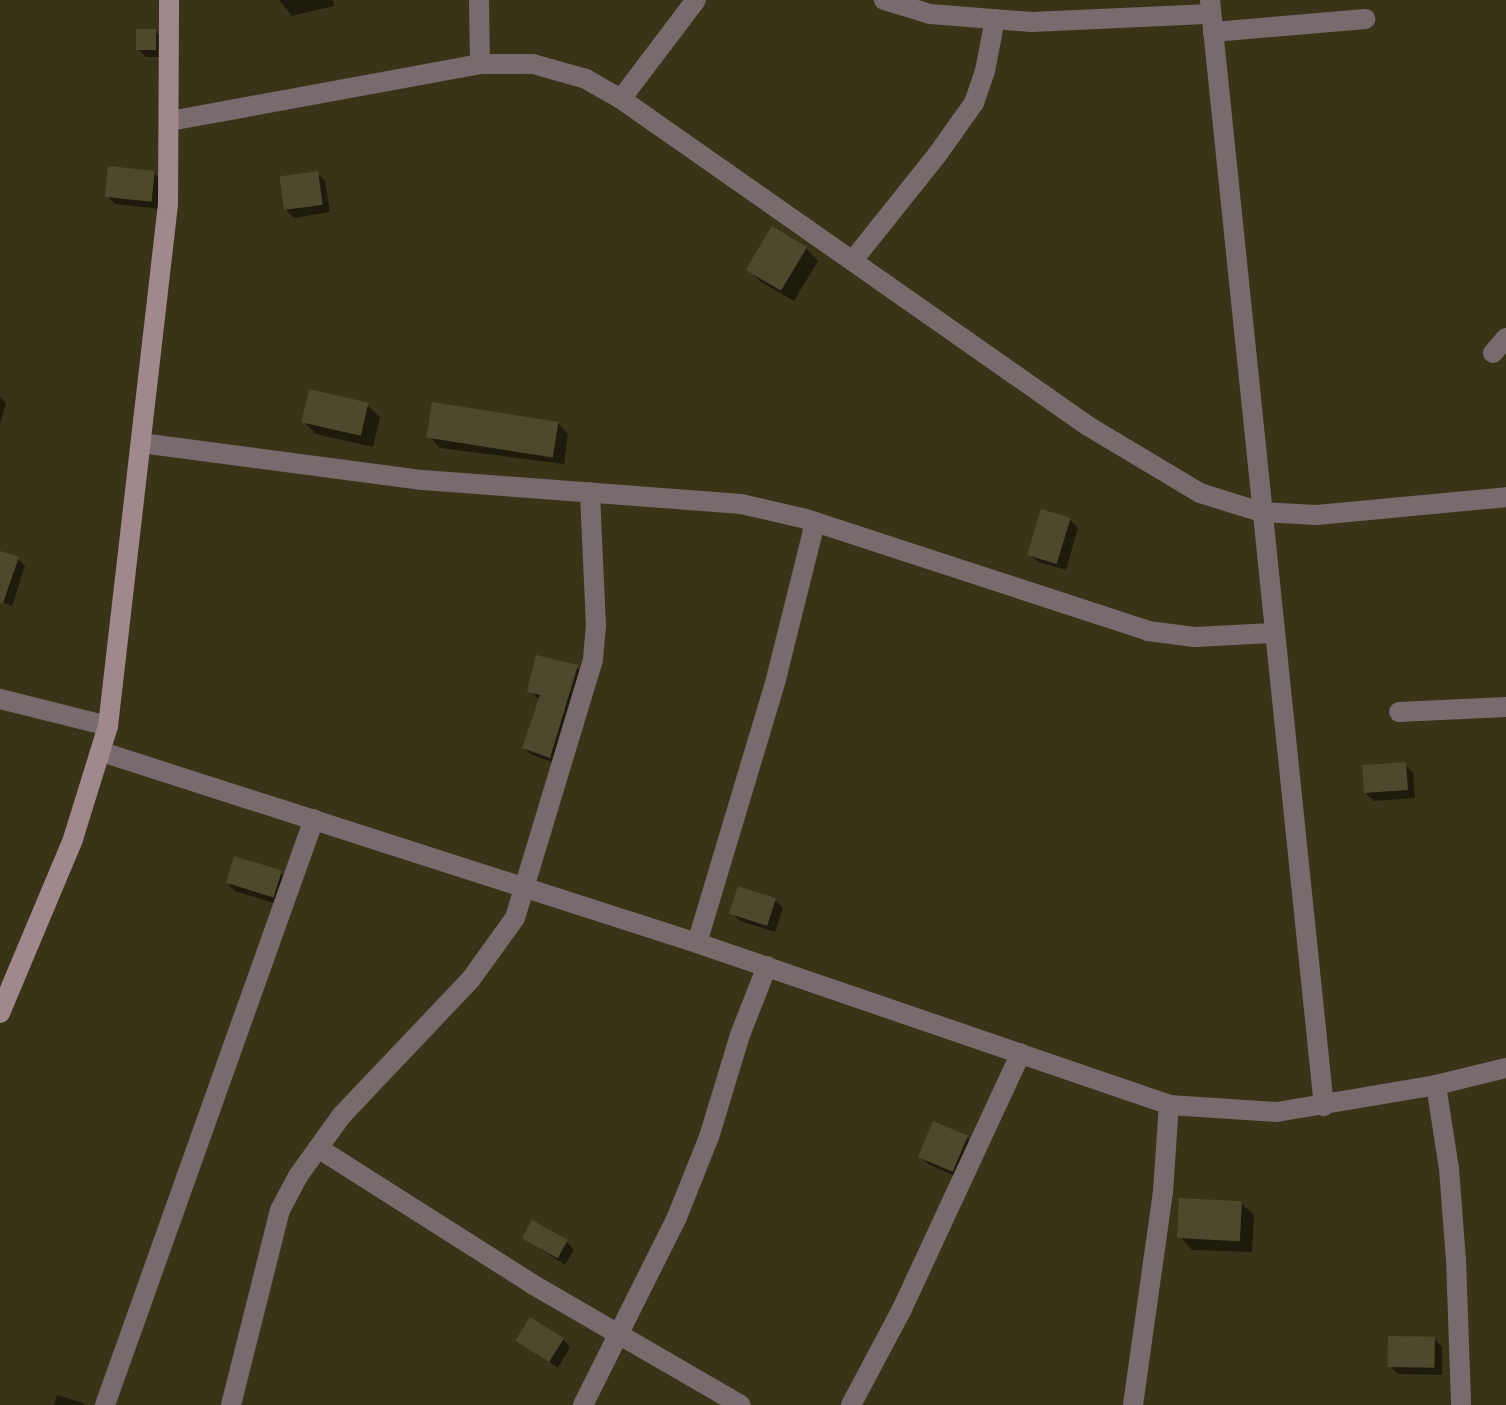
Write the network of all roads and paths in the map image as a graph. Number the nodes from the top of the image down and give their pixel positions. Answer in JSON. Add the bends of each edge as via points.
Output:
{"nodes":[{"id":1,"x":169,"y":0,"type":"edge"},
{"id":2,"x":479,"y":0,"type":"edge"},
{"id":3,"x":696,"y":0,"type":"edge"},
{"id":4,"x":884,"y":0,"type":"edge"},
{"id":5,"x":1211,"y":15,"type":"edge"},
{"id":6,"x":995,"y":19,"type":"junction"},
{"id":7,"x":1365,"y":19,"type":"dead end"},
{"id":8,"x":480,"y":64,"type":"junction"},
{"id":9,"x":621,"y":99,"type":"junction"},
{"id":10,"x":170,"y":121,"type":"junction"},
{"id":11,"x":854,"y":259,"type":"junction"},
{"id":12,"x":141,"y":443,"type":"junction"},
{"id":13,"x":590,"y":492,"type":"junction"},
{"id":14,"x":1506,"y":497,"type":"edge"},
{"id":15,"x":1261,"y":512,"type":"junction"},
{"id":16,"x":815,"y":522,"type":"junction"},
{"id":17,"x":1274,"y":633,"type":"junction"},
{"id":18,"x":0,"y":699,"type":"edge"},
{"id":19,"x":1506,"y":707,"type":"edge"},
{"id":20,"x":1399,"y":712,"type":"dead end"},
{"id":21,"x":108,"y":726,"type":"junction"},
{"id":22,"x":102,"y":752,"type":"junction"},
{"id":23,"x":314,"y":819,"type":"junction"},
{"id":24,"x":526,"y":889,"type":"junction"},
{"id":25,"x":697,"y":943,"type":"junction"},
{"id":26,"x":767,"y":966,"type":"junction"},
{"id":27,"x":0,"y":1013,"type":"edge"},
{"id":28,"x":1021,"y":1053,"type":"junction"},
{"id":29,"x":1506,"y":1068,"type":"edge"},
{"id":30,"x":1436,"y":1085,"type":"junction"},
{"id":31,"x":1169,"y":1105,"type":"junction"},
{"id":32,"x":1324,"y":1106,"type":"junction"},
{"id":33,"x":318,"y":1148,"type":"junction"},
{"id":34,"x":617,"y":1334,"type":"junction"},
{"id":35,"x":105,"y":1405,"type":"edge"},
{"id":36,"x":231,"y":1405,"type":"edge"},
{"id":37,"x":583,"y":1405,"type":"edge"},
{"id":38,"x":741,"y":1405,"type":"edge"},
{"id":39,"x":851,"y":1405,"type":"edge"},
{"id":40,"x":1133,"y":1405,"type":"edge"},
{"id":41,"x":1461,"y":1405,"type":"edge"}],
"edges":[{"from":1,"to":10,"type":"main road"},
{"from":2,"to":8,"type":"street"},
{"from":3,"to":9,"type":"street"},
{"from":4,"to":6,"type":"street","via":[[930,14]]},
{"from":5,"to":6,"type":"street","via":[[1098,22]]},
{"from":5,"to":7,"type":"street"},
{"from":5,"to":15,"type":"street"},
{"from":6,"to":11,"type":"street","via":[[974,103]]},
{"from":8,"to":9,"type":"street","via":[[533,64],[586,79]]},
{"from":8,"to":10,"type":"street"},
{"from":9,"to":11,"type":"street"},
{"from":10,"to":12,"type":"main road","via":[[168,204]]},
{"from":11,"to":15,"type":"street","via":[[1154,468],[1200,493]]},
{"from":12,"to":13,"type":"street","via":[[423,480]]},
{"from":12,"to":21,"type":"main road"},
{"from":13,"to":16,"type":"street","via":[[741,504]]},
{"from":13,"to":24,"type":"street","via":[[593,659]]},
{"from":14,"to":15,"type":"street","via":[[1317,515]]},
{"from":15,"to":17,"type":"street"},
{"from":16,"to":17,"type":"street","via":[[1148,631],[1195,637]]},
{"from":16,"to":25,"type":"street","via":[[776,679]]},
{"from":17,"to":32,"type":"street"},
{"from":18,"to":21,"type":"street"},
{"from":19,"to":20,"type":"street"},
{"from":21,"to":22,"type":"main road"},
{"from":22,"to":23,"type":"street"},
{"from":22,"to":27,"type":"main road","via":[[47,905]]},
{"from":23,"to":24,"type":"street"},
{"from":23,"to":35,"type":"street"},
{"from":24,"to":25,"type":"street"},
{"from":24,"to":33,"type":"street","via":[[494,950]]},
{"from":25,"to":26,"type":"street"},
{"from":26,"to":28,"type":"street"},
{"from":26,"to":34,"type":"street","via":[[688,1191]]},
{"from":28,"to":31,"type":"street"},
{"from":28,"to":39,"type":"street","via":[[902,1309]]},
{"from":29,"to":30,"type":"street"},
{"from":30,"to":32,"type":"street"},
{"from":30,"to":41,"type":"street","via":[[1449,1169]]},
{"from":31,"to":32,"type":"street","via":[[1240,1113]]},
{"from":31,"to":40,"type":"street","via":[[1163,1192]]},
{"from":33,"to":34,"type":"street"},
{"from":33,"to":36,"type":"street","via":[[280,1210]]},
{"from":34,"to":37,"type":"street"},
{"from":34,"to":38,"type":"street"}]}
